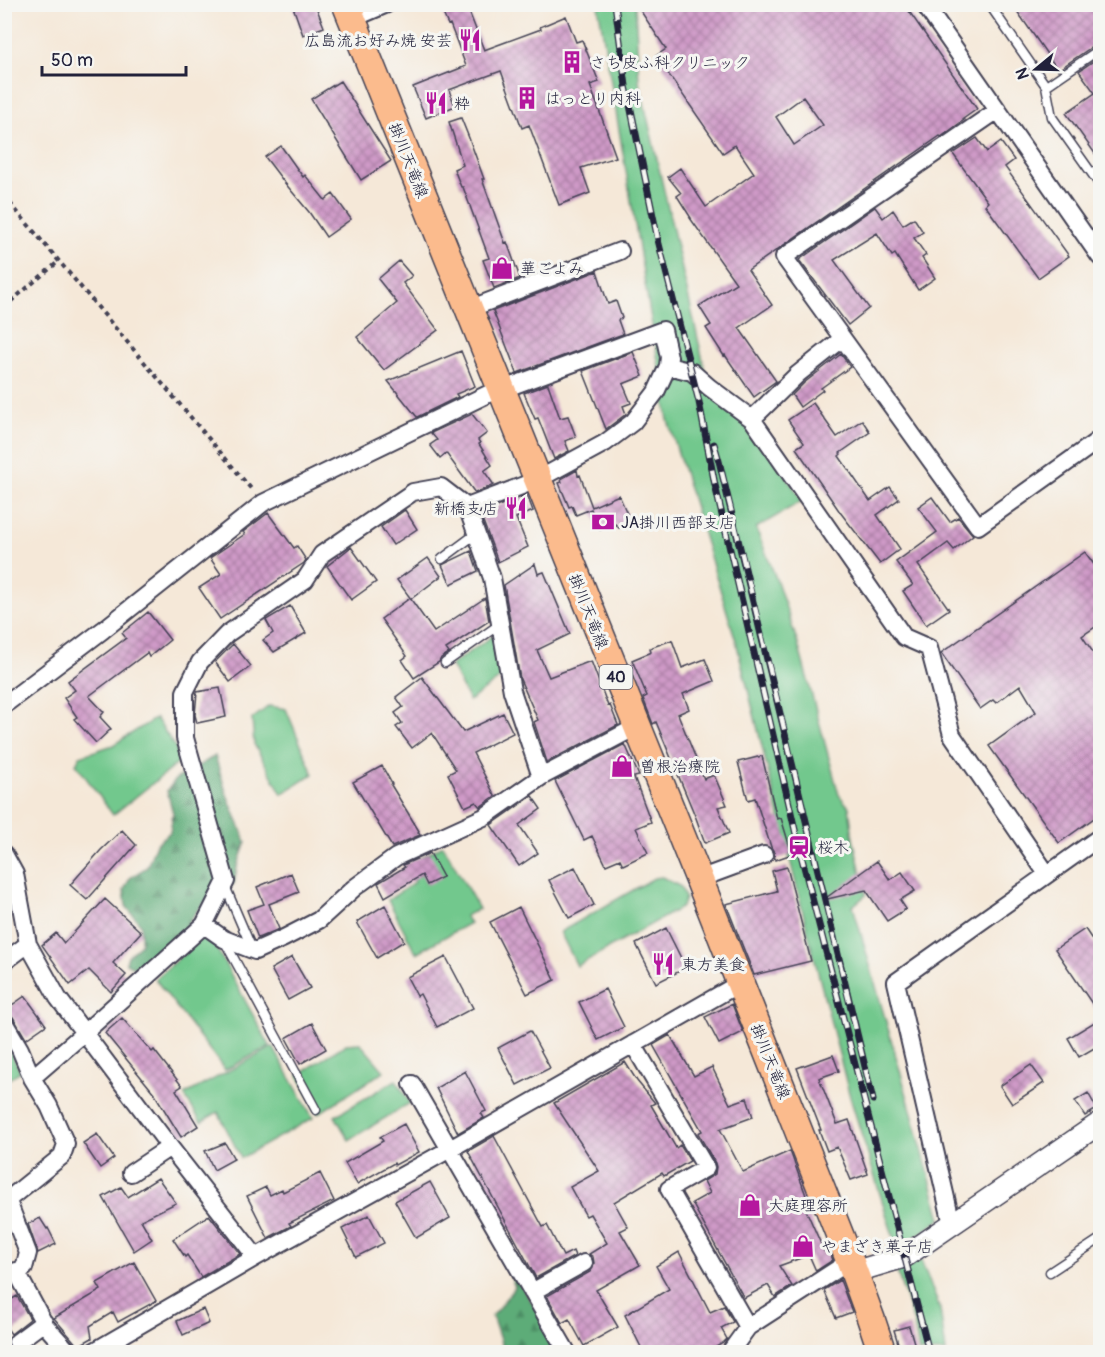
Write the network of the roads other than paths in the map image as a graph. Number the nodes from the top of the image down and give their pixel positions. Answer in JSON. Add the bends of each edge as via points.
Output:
{"nodes":[{"id":1,"x":387,"y":4,"type":"edge"},
{"id":2,"x":924,"y":4,"type":"edge"},
{"id":3,"x":989,"y":4,"type":"edge"},
{"id":4,"x":349,"y":12,"type":"edge"},
{"id":5,"x":1101,"y":49,"type":"edge"},
{"id":6,"x":1046,"y":86,"type":"junction"},
{"id":7,"x":998,"y":111,"type":"junction"},
{"id":8,"x":1101,"y":185,"type":"edge"},
{"id":9,"x":620,"y":251,"type":"dead end"},
{"id":10,"x":1101,"y":257,"type":"edge"},
{"id":11,"x":469,"y":309,"type":"junction"},
{"id":12,"x":842,"y":339,"type":"junction"},
{"id":13,"x":668,"y":366,"type":"junction"},
{"id":14,"x":501,"y":389,"type":"junction"},
{"id":15,"x":752,"y":419,"type":"junction"},
{"id":16,"x":1101,"y":439,"type":"edge"},
{"id":17,"x":537,"y":480,"type":"junction"},
{"id":18,"x":467,"y":507,"type":"junction"},
{"id":19,"x":477,"y":533,"type":"junction"},
{"id":20,"x":442,"y":559,"type":"dead end"},
{"id":21,"x":500,"y":624,"type":"junction"},
{"id":22,"x":445,"y":663,"type":"dead end"},
{"id":23,"x":6,"y":702,"type":"edge"},
{"id":24,"x":636,"y":727,"type":"junction"},
{"id":25,"x":541,"y":777,"type":"junction"},
{"id":26,"x":1101,"y":837,"type":"edge"},
{"id":27,"x":4,"y":854,"type":"edge"},
{"id":28,"x":764,"y":855,"type":"dead end"},
{"id":29,"x":1047,"y":874,"type":"junction"},
{"id":30,"x":699,"y":879,"type":"junction"},
{"id":31,"x":224,"y":884,"type":"junction"},
{"id":32,"x":204,"y":925,"type":"junction"},
{"id":33,"x":224,"y":939,"type":"junction"},
{"id":34,"x":28,"y":944,"type":"junction"},
{"id":35,"x":252,"y":949,"type":"junction"},
{"id":36,"x":4,"y":962,"type":"edge"},
{"id":37,"x":740,"y":983,"type":"junction"},
{"id":38,"x":4,"y":1022,"type":"edge"},
{"id":39,"x":84,"y":1033,"type":"junction"},
{"id":40,"x":633,"y":1044,"type":"junction"},
{"id":41,"x":32,"y":1078,"type":"junction"},
{"id":42,"x":412,"y":1084,"type":"dead end"},
{"id":43,"x":316,"y":1110,"type":"dead end"},
{"id":44,"x":1101,"y":1123,"type":"edge"},
{"id":45,"x":170,"y":1147,"type":"junction"},
{"id":46,"x":450,"y":1149,"type":"junction"},
{"id":47,"x":131,"y":1173,"type":"dead end"},
{"id":48,"x":952,"y":1224,"type":"junction"},
{"id":49,"x":1101,"y":1239,"type":"edge"},
{"id":50,"x":256,"y":1257,"type":"junction"},
{"id":51,"x":584,"y":1263,"type":"dead end"},
{"id":52,"x":852,"y":1266,"type":"junction"},
{"id":53,"x":1050,"y":1272,"type":"dead end"},
{"id":54,"x":10,"y":1274,"type":"edge"},
{"id":55,"x":532,"y":1292,"type":"junction"},
{"id":56,"x":44,"y":1322,"type":"junction"},
{"id":57,"x":748,"y":1327,"type":"junction"},
{"id":58,"x":17,"y":1342,"type":"dead end"},
{"id":59,"x":104,"y":1350,"type":"edge"},
{"id":60,"x":69,"y":1353,"type":"edge"},
{"id":61,"x":567,"y":1353,"type":"edge"},
{"id":62,"x":730,"y":1353,"type":"edge"},
{"id":63,"x":882,"y":1353,"type":"edge"}],
"edges":[{"from":1,"to":4,"type":"street"},
{"from":2,"to":7,"type":"street"},
{"from":3,"to":6,"type":"lane"},
{"from":4,"to":11,"type":"main road","name":"掛川天竜線","number":"40"},
{"from":5,"to":6,"type":"lane"},
{"from":6,"to":8,"type":"lane","via":[[1052,117]]},
{"from":7,"to":10,"type":"street"},
{"from":7,"to":12,"type":"street","via":[[784,256]]},
{"from":9,"to":11,"type":"street"},
{"from":11,"to":14,"type":"main road","name":"掛川天竜線","number":"40"},
{"from":12,"to":15,"type":"street","via":[[798,374]]},
{"from":12,"to":16,"type":"street","via":[[978,526]]},
{"from":13,"to":14,"type":"street","via":[[663,330]]},
{"from":13,"to":15,"type":"street","via":[[692,372]]},
{"from":13,"to":17,"type":"street","via":[[656,392],[633,422],[605,443]]},
{"from":14,"to":17,"type":"main road","name":"掛川天竜線","number":"40"},
{"from":14,"to":23,"type":"street","via":[[263,503]]},
{"from":15,"to":29,"type":"street","via":[[904,637],[929,648],[952,735]]},
{"from":17,"to":18,"type":"street"},
{"from":17,"to":24,"type":"main road","name":"掛川天竜線","number":"40"},
{"from":18,"to":19,"type":"street"},
{"from":18,"to":31,"type":"street","via":[[441,487],[413,492],[322,554],[305,580],[227,634],[200,662],[185,692],[185,738]]},
{"from":19,"to":20,"type":"lane"},
{"from":19,"to":21,"type":"street","via":[[492,578]]},
{"from":21,"to":22,"type":"lane"},
{"from":21,"to":25,"type":"street","via":[[512,691]]},
{"from":24,"to":25,"type":"street"},
{"from":24,"to":30,"type":"main road","name":"掛川天竜線","number":"40"},
{"from":25,"to":35,"type":"street","via":[[484,817],[396,857],[319,920],[255,951]]},
{"from":26,"to":29,"type":"street"},
{"from":27,"to":34,"type":"street","via":[[15,874]]},
{"from":28,"to":30,"type":"street"},
{"from":29,"to":48,"type":"street","via":[[896,982]]},
{"from":30,"to":37,"type":"main road","name":"掛川天竜線","number":"40"},
{"from":31,"to":32,"type":"street"},
{"from":31,"to":35,"type":"lane"},
{"from":32,"to":33,"type":"street"},
{"from":32,"to":39,"type":"street"},
{"from":33,"to":35,"type":"street"},
{"from":33,"to":43,"type":"lane"},
{"from":34,"to":36,"type":"street"},
{"from":34,"to":39,"type":"street","via":[[58,998]]},
{"from":37,"to":40,"type":"street"},
{"from":37,"to":52,"type":"main road","name":"掛川天竜線","number":"40"},
{"from":38,"to":41,"type":"street"},
{"from":39,"to":41,"type":"street"},
{"from":39,"to":45,"type":"street"},
{"from":40,"to":46,"type":"street"},
{"from":40,"to":57,"type":"street","via":[[706,1168],[669,1189]]},
{"from":41,"to":54,"type":"street","via":[[66,1144],[62,1156],[10,1198],[28,1253],[24,1268]]},
{"from":42,"to":46,"type":"street"},
{"from":44,"to":48,"type":"street"},
{"from":45,"to":47,"type":"street"},
{"from":45,"to":50,"type":"street"},
{"from":46,"to":50,"type":"street"},
{"from":46,"to":55,"type":"street"},
{"from":48,"to":52,"type":"street","via":[[904,1257]]},
{"from":49,"to":53,"type":"lane"},
{"from":50,"to":59,"type":"street"},
{"from":51,"to":55,"type":"street"},
{"from":52,"to":57,"type":"street"},
{"from":52,"to":63,"type":"main road","name":"掛川天竜線","number":"40"},
{"from":54,"to":56,"type":"street"},
{"from":55,"to":61,"type":"street"},
{"from":56,"to":58,"type":"street"},
{"from":56,"to":60,"type":"street"},
{"from":57,"to":62,"type":"street"}]}
